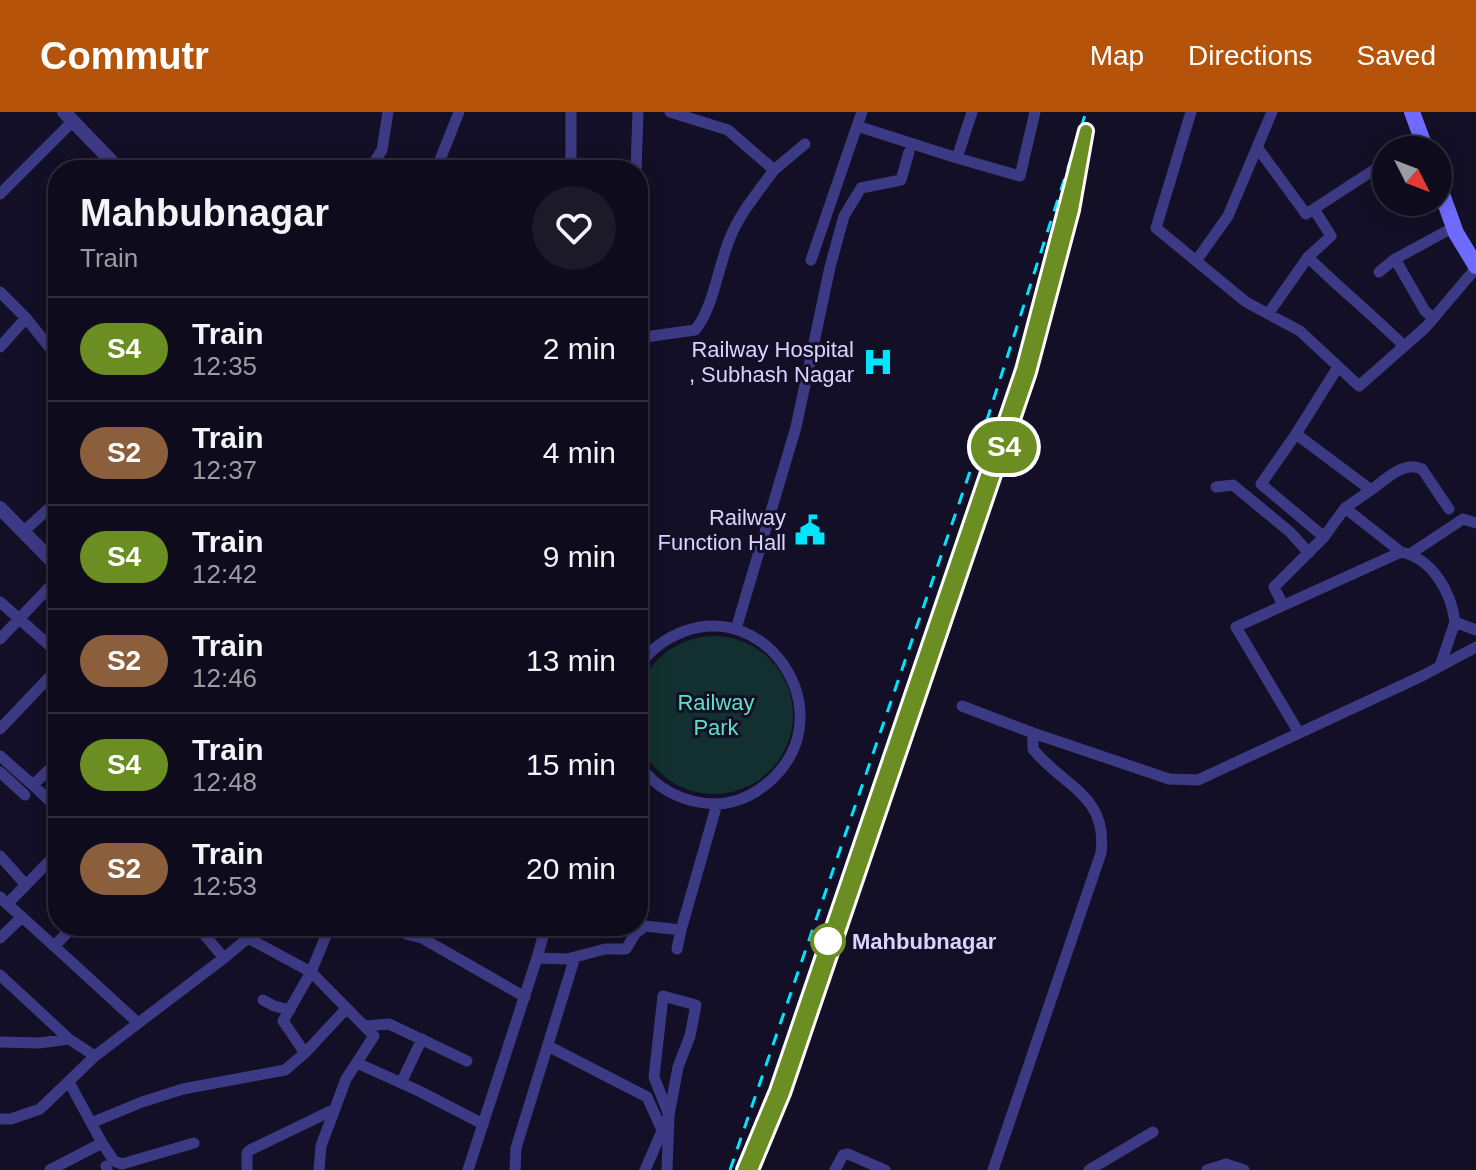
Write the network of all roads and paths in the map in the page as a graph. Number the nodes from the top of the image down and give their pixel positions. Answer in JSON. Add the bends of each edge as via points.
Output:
{"nodes":[{"id":1,"x":388,"y":112,"type":"edge"},
{"id":2,"x":459,"y":112,"type":"edge"},
{"id":3,"x":571,"y":112,"type":"edge"},
{"id":4,"x":638,"y":112,"type":"edge"},
{"id":5,"x":670,"y":112,"type":"edge"},
{"id":6,"x":862,"y":112,"type":"edge"},
{"id":7,"x":972,"y":112,"type":"edge"},
{"id":8,"x":1035,"y":112,"type":"edge"},
{"id":9,"x":1191,"y":112,"type":"edge"},
{"id":10,"x":1272,"y":112,"type":"edge"},
{"id":11,"x":1412,"y":112,"type":"edge"},
{"id":12,"x":69,"y":116,"type":"edge"},
{"id":13,"x":857,"y":126,"type":"junction"},
{"id":14,"x":1421,"y":136,"type":"edge"},
{"id":15,"x":805,"y":144,"type":"dead end"},
{"id":16,"x":1257,"y":147,"type":"junction"},
{"id":17,"x":909,"y":152,"type":"dead end"},
{"id":18,"x":957,"y":158,"type":"junction"},
{"id":19,"x":111,"y":160,"type":"edge"},
{"id":20,"x":376,"y":160,"type":"edge"},
{"id":21,"x":440,"y":160,"type":"edge"},
{"id":22,"x":571,"y":160,"type":"edge"},
{"id":23,"x":636,"y":160,"type":"edge"},
{"id":24,"x":774,"y":170,"type":"junction"},
{"id":25,"x":1372,"y":171,"type":"edge"},
{"id":26,"x":0,"y":194,"type":"edge"},
{"id":27,"x":1314,"y":209,"type":"junction"},
{"id":28,"x":1450,"y":216,"type":"edge"},
{"id":29,"x":1454,"y":227,"type":"junction"},
{"id":30,"x":1308,"y":257,"type":"junction"},
{"id":31,"x":1395,"y":259,"type":"junction"},
{"id":32,"x":811,"y":260,"type":"dead end"},
{"id":33,"x":1196,"y":261,"type":"junction"},
{"id":34,"x":1476,"y":267,"type":"edge"},
{"id":35,"x":1379,"y":272,"type":"dead end"},
{"id":36,"x":0,"y":292,"type":"edge"},
{"id":37,"x":1268,"y":314,"type":"junction"},
{"id":38,"x":26,"y":318,"type":"junction"},
{"id":39,"x":1433,"y":318,"type":"junction"},
{"id":40,"x":648,"y":337,"type":"edge"},
{"id":41,"x":2,"y":342,"type":"edge"},
{"id":42,"x":48,"y":346,"type":"edge"},
{"id":43,"x":1404,"y":346,"type":"junction"},
{"id":44,"x":1338,"y":367,"type":"junction"},
{"id":45,"x":1296,"y":434,"type":"junction"},
{"id":46,"x":1216,"y":487,"type":"dead end"},
{"id":47,"x":1371,"y":490,"type":"junction"},
{"id":48,"x":0,"y":508,"type":"edge"},
{"id":49,"x":1345,"y":508,"type":"junction"},
{"id":50,"x":48,"y":509,"type":"edge"},
{"id":51,"x":1449,"y":509,"type":"dead end"},
{"id":52,"x":1476,"y":523,"type":"edge"},
{"id":53,"x":23,"y":532,"type":"junction"},
{"id":54,"x":1324,"y":537,"type":"junction"},
{"id":55,"x":1309,"y":553,"type":"junction"},
{"id":56,"x":1406,"y":553,"type":"junction"},
{"id":57,"x":48,"y":557,"type":"edge"},
{"id":58,"x":48,"y":589,"type":"edge"},
{"id":59,"x":0,"y":602,"type":"edge"},
{"id":60,"x":1283,"y":605,"type":"junction"},
{"id":61,"x":19,"y":619,"type":"junction"},
{"id":62,"x":1455,"y":622,"type":"junction"},
{"id":63,"x":736,"y":629,"type":"junction"},
{"id":64,"x":1476,"y":630,"type":"edge"},
{"id":65,"x":0,"y":639,"type":"edge"},
{"id":66,"x":48,"y":644,"type":"edge"},
{"id":67,"x":1476,"y":647,"type":"edge"},
{"id":68,"x":648,"y":656,"type":"edge"},
{"id":69,"x":1440,"y":666,"type":"junction"},
{"id":70,"x":48,"y":679,"type":"edge"},
{"id":71,"x":962,"y":706,"type":"dead end"},
{"id":72,"x":0,"y":729,"type":"edge"},
{"id":73,"x":1033,"y":733,"type":"junction"},
{"id":74,"x":1299,"y":733,"type":"junction"},
{"id":75,"x":0,"y":756,"type":"edge"},
{"id":76,"x":48,"y":771,"type":"edge"},
{"id":77,"x":0,"y":772,"type":"edge"},
{"id":78,"x":648,"y":776,"type":"edge"},
{"id":79,"x":29,"y":790,"type":"junction"},
{"id":80,"x":48,"y":802,"type":"edge"},
{"id":81,"x":717,"y":804,"type":"junction"},
{"id":82,"x":0,"y":856,"type":"edge"},
{"id":83,"x":48,"y":862,"type":"edge"},
{"id":84,"x":26,"y":885,"type":"junction"},
{"id":85,"x":4,"y":900,"type":"edge"},
{"id":86,"x":22,"y":917,"type":"junction"},
{"id":87,"x":648,"y":926,"type":"edge"},
{"id":88,"x":681,"y":930,"type":"junction"},
{"id":89,"x":64,"y":936,"type":"edge"},
{"id":90,"x":205,"y":936,"type":"edge"},
{"id":91,"x":326,"y":936,"type":"edge"},
{"id":92,"x":419,"y":936,"type":"edge"},
{"id":93,"x":543,"y":936,"type":"edge"},
{"id":94,"x":634,"y":936,"type":"edge"},
{"id":95,"x":0,"y":938,"type":"edge"},
{"id":96,"x":248,"y":938,"type":"joint"},
{"id":97,"x":54,"y":946,"type":"junction"},
{"id":98,"x":677,"y":949,"type":"dead end"},
{"id":99,"x":575,"y":957,"type":"junction"},
{"id":100,"x":224,"y":958,"type":"junction"},
{"id":101,"x":537,"y":958,"type":"junction"},
{"id":102,"x":311,"y":972,"type":"junction"},
{"id":103,"x":0,"y":975,"type":"edge"},
{"id":104,"x":525,"y":997,"type":"junction"},
{"id":105,"x":263,"y":1000,"type":"dead end"},
{"id":106,"x":290,"y":1010,"type":"junction"},
{"id":107,"x":345,"y":1010,"type":"junction"},
{"id":108,"x":137,"y":1022,"type":"junction"},
{"id":109,"x":365,"y":1026,"type":"junction"},
{"id":110,"x":69,"y":1039,"type":"junction"},
{"id":111,"x":422,"y":1039,"type":"junction"},
{"id":112,"x":0,"y":1042,"type":"edge"},
{"id":113,"x":548,"y":1046,"type":"junction"},
{"id":114,"x":305,"y":1053,"type":"junction"},
{"id":115,"x":95,"y":1056,"type":"junction"},
{"id":116,"x":467,"y":1061,"type":"dead end"},
{"id":117,"x":357,"y":1063,"type":"junction"},
{"id":118,"x":69,"y":1082,"type":"junction"},
{"id":119,"x":401,"y":1083,"type":"junction"},
{"id":120,"x":335,"y":1109,"type":"junction"},
{"id":121,"x":669,"y":1115,"type":"junction"},
{"id":122,"x":0,"y":1119,"type":"edge"},
{"id":123,"x":91,"y":1123,"type":"junction"},
{"id":124,"x":483,"y":1124,"type":"junction"},
{"id":125,"x":662,"y":1130,"type":"junction"},
{"id":126,"x":1153,"y":1132,"type":"dead end"},
{"id":127,"x":102,"y":1143,"type":"junction"},
{"id":128,"x":194,"y":1143,"type":"dead end"},
{"id":129,"x":50,"y":1170,"type":"edge"},
{"id":130,"x":247,"y":1170,"type":"edge"},
{"id":131,"x":319,"y":1170,"type":"edge"},
{"id":132,"x":468,"y":1170,"type":"edge"},
{"id":133,"x":515,"y":1170,"type":"edge"},
{"id":134,"x":645,"y":1170,"type":"edge"},
{"id":135,"x":667,"y":1170,"type":"edge"},
{"id":136,"x":835,"y":1170,"type":"edge"},
{"id":137,"x":885,"y":1170,"type":"edge"},
{"id":138,"x":993,"y":1170,"type":"edge"},
{"id":139,"x":1089,"y":1170,"type":"edge"},
{"id":140,"x":1207,"y":1170,"type":"edge"},
{"id":141,"x":1244,"y":1170,"type":"edge"}],
"edges":[{"from":1,"to":20,"type":"street"},
{"from":2,"to":21,"type":"street"},
{"from":3,"to":22,"type":"street"},
{"from":4,"to":23,"type":"street"},
{"from":5,"to":24,"type":"street","via":[[728,130]]},
{"from":6,"to":13,"type":"street"},
{"from":7,"to":18,"type":"street"},
{"from":8,"to":18,"type":"street","via":[[1020,176]]},
{"from":9,"to":33,"type":"street","via":[[1156,228]]},
{"from":10,"to":16,"type":"street"},
{"from":11,"to":14,"type":"main road"},
{"from":12,"to":19,"type":"street"},
{"from":12,"to":26,"type":"street"},
{"from":13,"to":18,"type":"street"},
{"from":13,"to":32,"type":"street"},
{"from":15,"to":24,"type":"street"},
{"from":16,"to":27,"type":"street","via":[[1306,214]]},
{"from":16,"to":33,"type":"street","via":[[1228,216]]},
{"from":17,"to":63,"type":"street","via":[[901,180],[861,188],[844,216],[796,427]]},
{"from":24,"to":40,"type":"street","via":[[731,235],[705,317],[695,330]]},
{"from":25,"to":27,"type":"street"},
{"from":27,"to":30,"type":"street","via":[[1331,236]]},
{"from":28,"to":29,"type":"main road"},
{"from":29,"to":31,"type":"street"},
{"from":29,"to":34,"type":"main road"},
{"from":30,"to":37,"type":"street"},
{"from":30,"to":43,"type":"street"},
{"from":31,"to":35,"type":"street"},
{"from":31,"to":39,"type":"street"},
{"from":33,"to":37,"type":"street"},
{"from":34,"to":39,"type":"street"},
{"from":36,"to":38,"type":"street"},
{"from":37,"to":44,"type":"street","via":[[1300,331]]},
{"from":38,"to":41,"type":"street"},
{"from":38,"to":42,"type":"street"},
{"from":39,"to":43,"type":"street"},
{"from":43,"to":44,"type":"street","via":[[1359,386]]},
{"from":44,"to":45,"type":"street"},
{"from":45,"to":47,"type":"street"},
{"from":45,"to":54,"type":"street","via":[[1261,484]]},
{"from":46,"to":55,"type":"street","via":[[1233,485]]},
{"from":47,"to":49,"type":"street"},
{"from":47,"to":51,"type":"street","via":[[1404,467],[1416,466]]},
{"from":48,"to":53,"type":"street"},
{"from":49,"to":54,"type":"street"},
{"from":49,"to":56,"type":"street"},
{"from":50,"to":53,"type":"street"},
{"from":52,"to":56,"type":"street","via":[[1463,519]]},
{"from":53,"to":57,"type":"street"},
{"from":54,"to":55,"type":"street"},
{"from":55,"to":60,"type":"street","via":[[1274,587]]},
{"from":56,"to":60,"type":"street"},
{"from":56,"to":62,"type":"street","via":[[1441,580]]},
{"from":58,"to":61,"type":"street"},
{"from":59,"to":61,"type":"street"},
{"from":60,"to":74,"type":"street","via":[[1236,627]]},
{"from":61,"to":65,"type":"street"},
{"from":61,"to":66,"type":"street"},
{"from":62,"to":64,"type":"street"},
{"from":62,"to":69,"type":"street"},
{"from":63,"to":68,"type":"street","via":[[694,628],[673,635]]},
{"from":63,"to":81,"type":"street","via":[[780,657],[794,679],[801,724],[790,756],[770,783],[751,795]]},
{"from":67,"to":69,"type":"street"},
{"from":69,"to":74,"type":"street"},
{"from":70,"to":72,"type":"street"},
{"from":71,"to":73,"type":"street"},
{"from":73,"to":74,"type":"street","via":[[1169,779],[1198,780]]},
{"from":73,"to":138,"type":"street","via":[[1033,749],[1095,810],[1103,833],[1060,979]]},
{"from":75,"to":79,"type":"street"},
{"from":76,"to":79,"type":"street"},
{"from":77,"to":79,"type":"street"},
{"from":78,"to":81,"type":"street","via":[[664,790],[690,801]]},
{"from":79,"to":80,"type":"street"},
{"from":81,"to":88,"type":"street"},
{"from":82,"to":84,"type":"street"},
{"from":83,"to":84,"type":"street"},
{"from":84,"to":85,"type":"street"},
{"from":85,"to":86,"type":"street"},
{"from":86,"to":95,"type":"street"},
{"from":86,"to":97,"type":"street"},
{"from":87,"to":88,"type":"street"},
{"from":88,"to":98,"type":"street"},
{"from":89,"to":97,"type":"street"},
{"from":90,"to":100,"type":"street"},
{"from":91,"to":102,"type":"street"},
{"from":92,"to":104,"type":"street"},
{"from":93,"to":101,"type":"street"},
{"from":94,"to":99,"type":"street","via":[[626,949]]},
{"from":96,"to":100,"type":"street"},
{"from":96,"to":102,"type":"street"},
{"from":97,"to":108,"type":"street"},
{"from":99,"to":101,"type":"street"},
{"from":99,"to":113,"type":"street"},
{"from":100,"to":108,"type":"street"},
{"from":101,"to":104,"type":"street"},
{"from":102,"to":106,"type":"street"},
{"from":102,"to":107,"type":"street"},
{"from":103,"to":110,"type":"street"},
{"from":104,"to":124,"type":"street"},
{"from":105,"to":106,"type":"street"},
{"from":106,"to":114,"type":"street","via":[[283,1021]]},
{"from":107,"to":109,"type":"street"},
{"from":107,"to":114,"type":"street"},
{"from":108,"to":115,"type":"street"},
{"from":109,"to":111,"type":"street","via":[[389,1024]]},
{"from":109,"to":117,"type":"street","via":[[374,1040]]},
{"from":110,"to":112,"type":"street"},
{"from":110,"to":115,"type":"street"},
{"from":111,"to":116,"type":"street"},
{"from":111,"to":119,"type":"street"},
{"from":113,"to":125,"type":"street","via":[[647,1097]]},
{"from":113,"to":133,"type":"street","via":[[516,1148]]},
{"from":114,"to":123,"type":"street","via":[[285,1070],[183,1089]]},
{"from":115,"to":118,"type":"street"},
{"from":117,"to":119,"type":"street"},
{"from":117,"to":120,"type":"street"},
{"from":118,"to":122,"type":"street","via":[[40,1109]]},
{"from":118,"to":123,"type":"street"},
{"from":119,"to":124,"type":"street"},
{"from":120,"to":130,"type":"street","via":[[250,1150]]},
{"from":120,"to":131,"type":"street","via":[[321,1146]]},
{"from":121,"to":121,"type":"street","via":[[654,1077],[663,996],[696,1005]]},
{"from":121,"to":125,"type":"street"},
{"from":121,"to":135,"type":"street"},
{"from":123,"to":127,"type":"street"},
{"from":124,"to":132,"type":"street"},
{"from":125,"to":134,"type":"street"},
{"from":126,"to":139,"type":"street"},
{"from":127,"to":128,"type":"street","via":[[122,1164]]},
{"from":127,"to":129,"type":"street"},
{"from":136,"to":137,"type":"street","via":[[848,1154]]},
{"from":140,"to":141,"type":"street","via":[[1226,1164]]}]}
